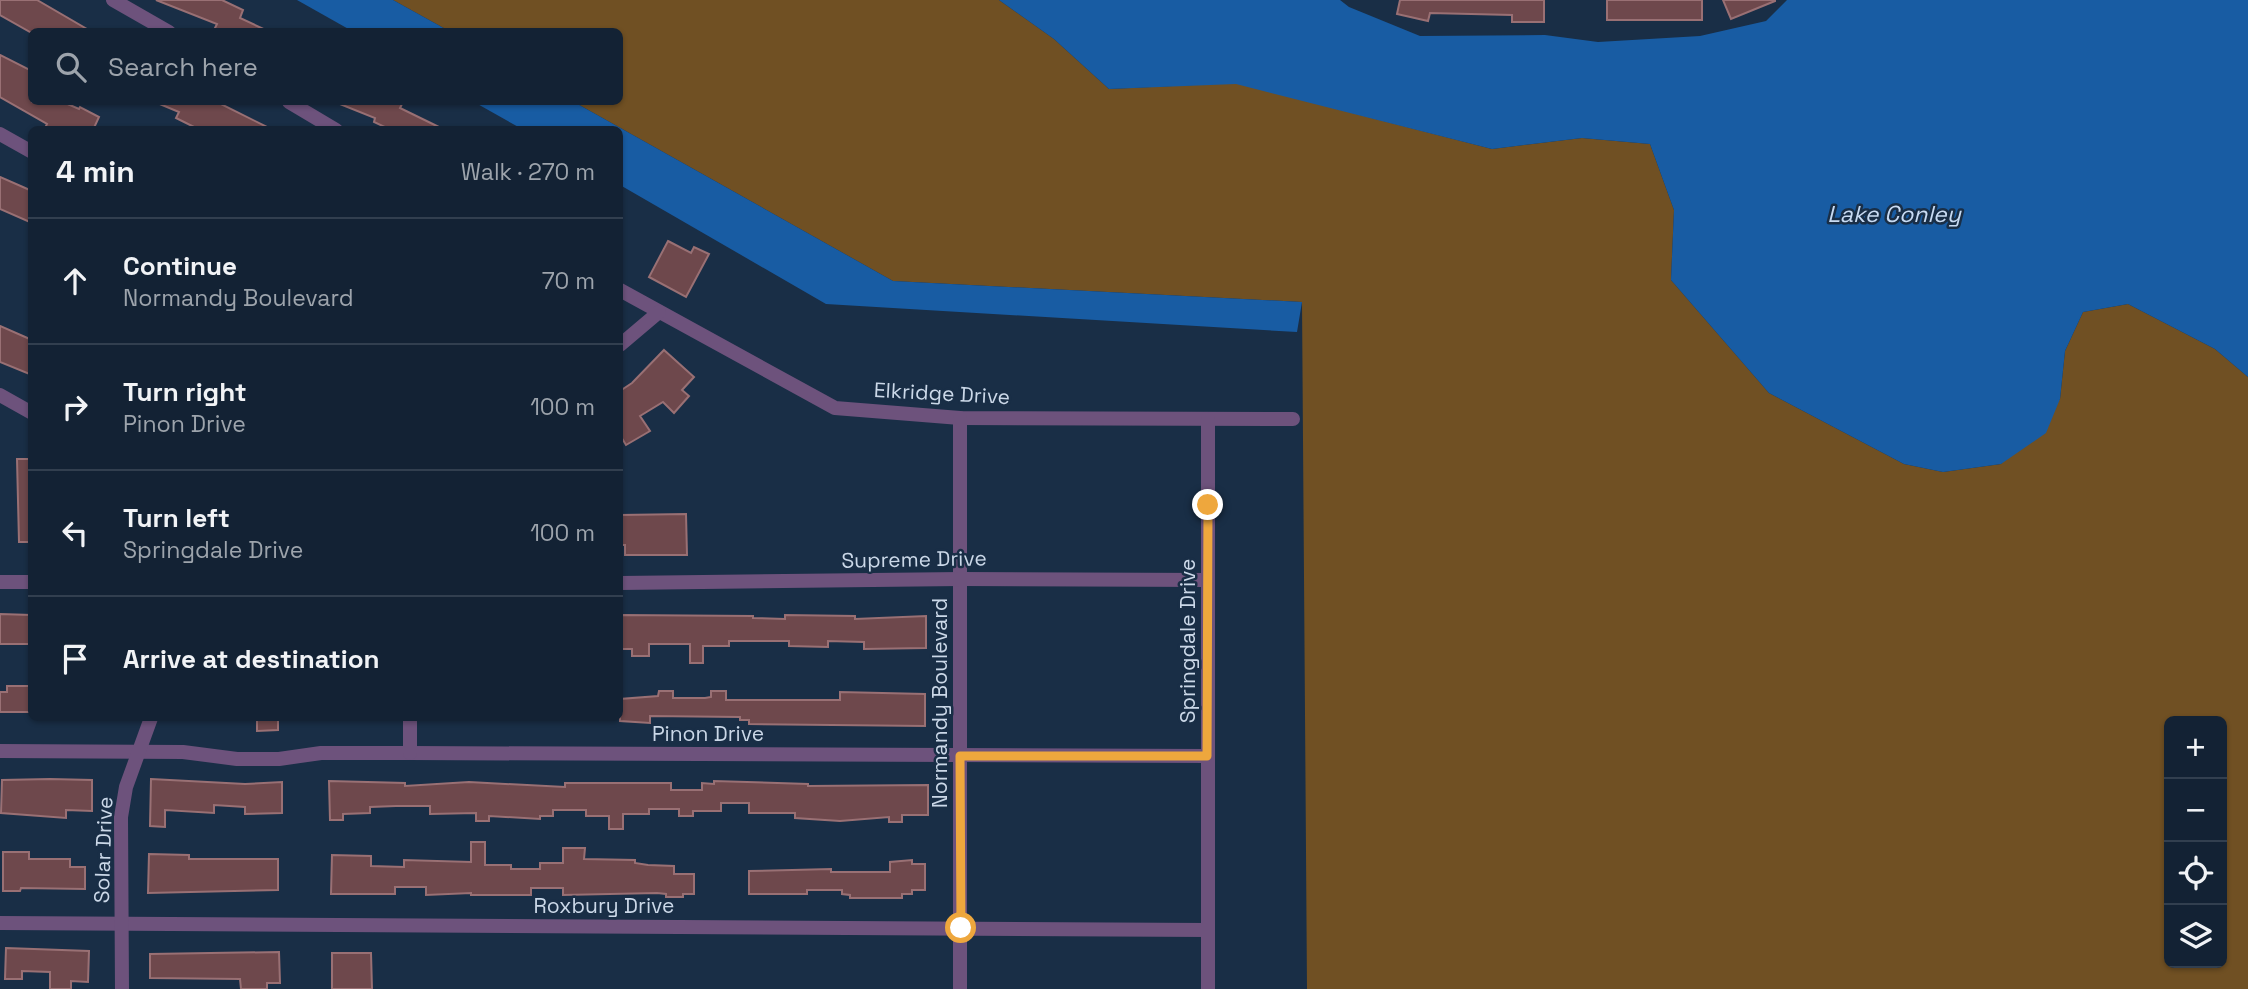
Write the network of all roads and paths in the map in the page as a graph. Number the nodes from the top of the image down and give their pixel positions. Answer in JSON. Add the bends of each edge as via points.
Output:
{"nodes":[{"id":1,"x":113,"y":0,"type":"edge"},
{"id":2,"x":162,"y":28,"type":"edge"},
{"id":3,"x":294,"y":105,"type":"edge"},
{"id":4,"x":329,"y":126,"type":"edge"},
{"id":5,"x":0,"y":134,"type":"edge"},
{"id":6,"x":28,"y":150,"type":"edge"},
{"id":7,"x":623,"y":292,"type":"edge"},
{"id":8,"x":659,"y":312,"type":"junction"},
{"id":9,"x":623,"y":342,"type":"edge"},
{"id":10,"x":0,"y":395,"type":"edge"},
{"id":11,"x":28,"y":411,"type":"edge"},
{"id":12,"x":960,"y":418,"type":"junction"},
{"id":13,"x":1208,"y":419,"type":"junction"},
{"id":14,"x":1293,"y":419,"type":"dead end"},
{"id":15,"x":961,"y":579,"type":"junction"},
{"id":16,"x":1208,"y":580,"type":"junction"},
{"id":17,"x":0,"y":582,"type":"edge"},
{"id":18,"x":28,"y":582,"type":"edge"},
{"id":19,"x":623,"y":583,"type":"edge"},
{"id":20,"x":150,"y":721,"type":"edge"},
{"id":21,"x":410,"y":721,"type":"edge"},
{"id":22,"x":0,"y":751,"type":"edge"},
{"id":23,"x":139,"y":752,"type":"junction"},
{"id":24,"x":410,"y":752,"type":"junction"},
{"id":25,"x":960,"y":756,"type":"junction"},
{"id":26,"x":1207,"y":756,"type":"junction"},
{"id":27,"x":0,"y":923,"type":"edge"},
{"id":28,"x":122,"y":924,"type":"junction"},
{"id":29,"x":961,"y":928,"type":"junction"},
{"id":30,"x":1208,"y":930,"type":"junction"},
{"id":31,"x":122,"y":989,"type":"edge"},
{"id":32,"x":960,"y":989,"type":"edge"},
{"id":33,"x":1208,"y":989,"type":"edge"}],
"edges":[{"from":1,"to":2,"type":"street"},
{"from":3,"to":4,"type":"street"},
{"from":5,"to":6,"type":"street"},
{"from":7,"to":8,"type":"street","name":"Elkridge Drive"},
{"from":8,"to":9,"type":"street"},
{"from":8,"to":12,"type":"street","name":"Elkridge Drive","via":[[835,408]]},
{"from":10,"to":11,"type":"street"},
{"from":12,"to":13,"type":"street","name":"Elkridge Drive"},
{"from":12,"to":15,"type":"street","name":"Normandy Boulevard"},
{"from":13,"to":14,"type":"street","name":"Elkridge Drive"},
{"from":13,"to":16,"type":"street","name":"Springdale Drive"},
{"from":15,"to":16,"type":"street","name":"Supreme Drive"},
{"from":15,"to":19,"type":"street","name":"Supreme Drive"},
{"from":15,"to":25,"type":"street","name":"Normandy Boulevard"},
{"from":16,"to":26,"type":"street","name":"Springdale Drive"},
{"from":17,"to":18,"type":"street"},
{"from":20,"to":23,"type":"street","name":"Solar Drive"},
{"from":21,"to":24,"type":"street"},
{"from":22,"to":23,"type":"street","name":"Pinon Drive"},
{"from":23,"to":24,"type":"street","name":"Pinon Drive","via":[[237,759]]},
{"from":23,"to":28,"type":"street","name":"Solar Drive","via":[[121,817]]},
{"from":24,"to":25,"type":"street","name":"Pinon Drive"},
{"from":25,"to":26,"type":"street","name":"Pinon Drive"},
{"from":25,"to":29,"type":"street","name":"Normandy Boulevard"},
{"from":26,"to":30,"type":"street","name":"Springdale Drive"},
{"from":27,"to":28,"type":"street","name":"Roxbury Drive"},
{"from":28,"to":29,"type":"street","name":"Roxbury Drive"},
{"from":28,"to":31,"type":"street","name":"Solar Drive"},
{"from":29,"to":30,"type":"street","name":"Roxbury Drive"},
{"from":29,"to":32,"type":"street","name":"Normandy Boulevard"},
{"from":30,"to":33,"type":"street","name":"Springdale Drive"}]}
